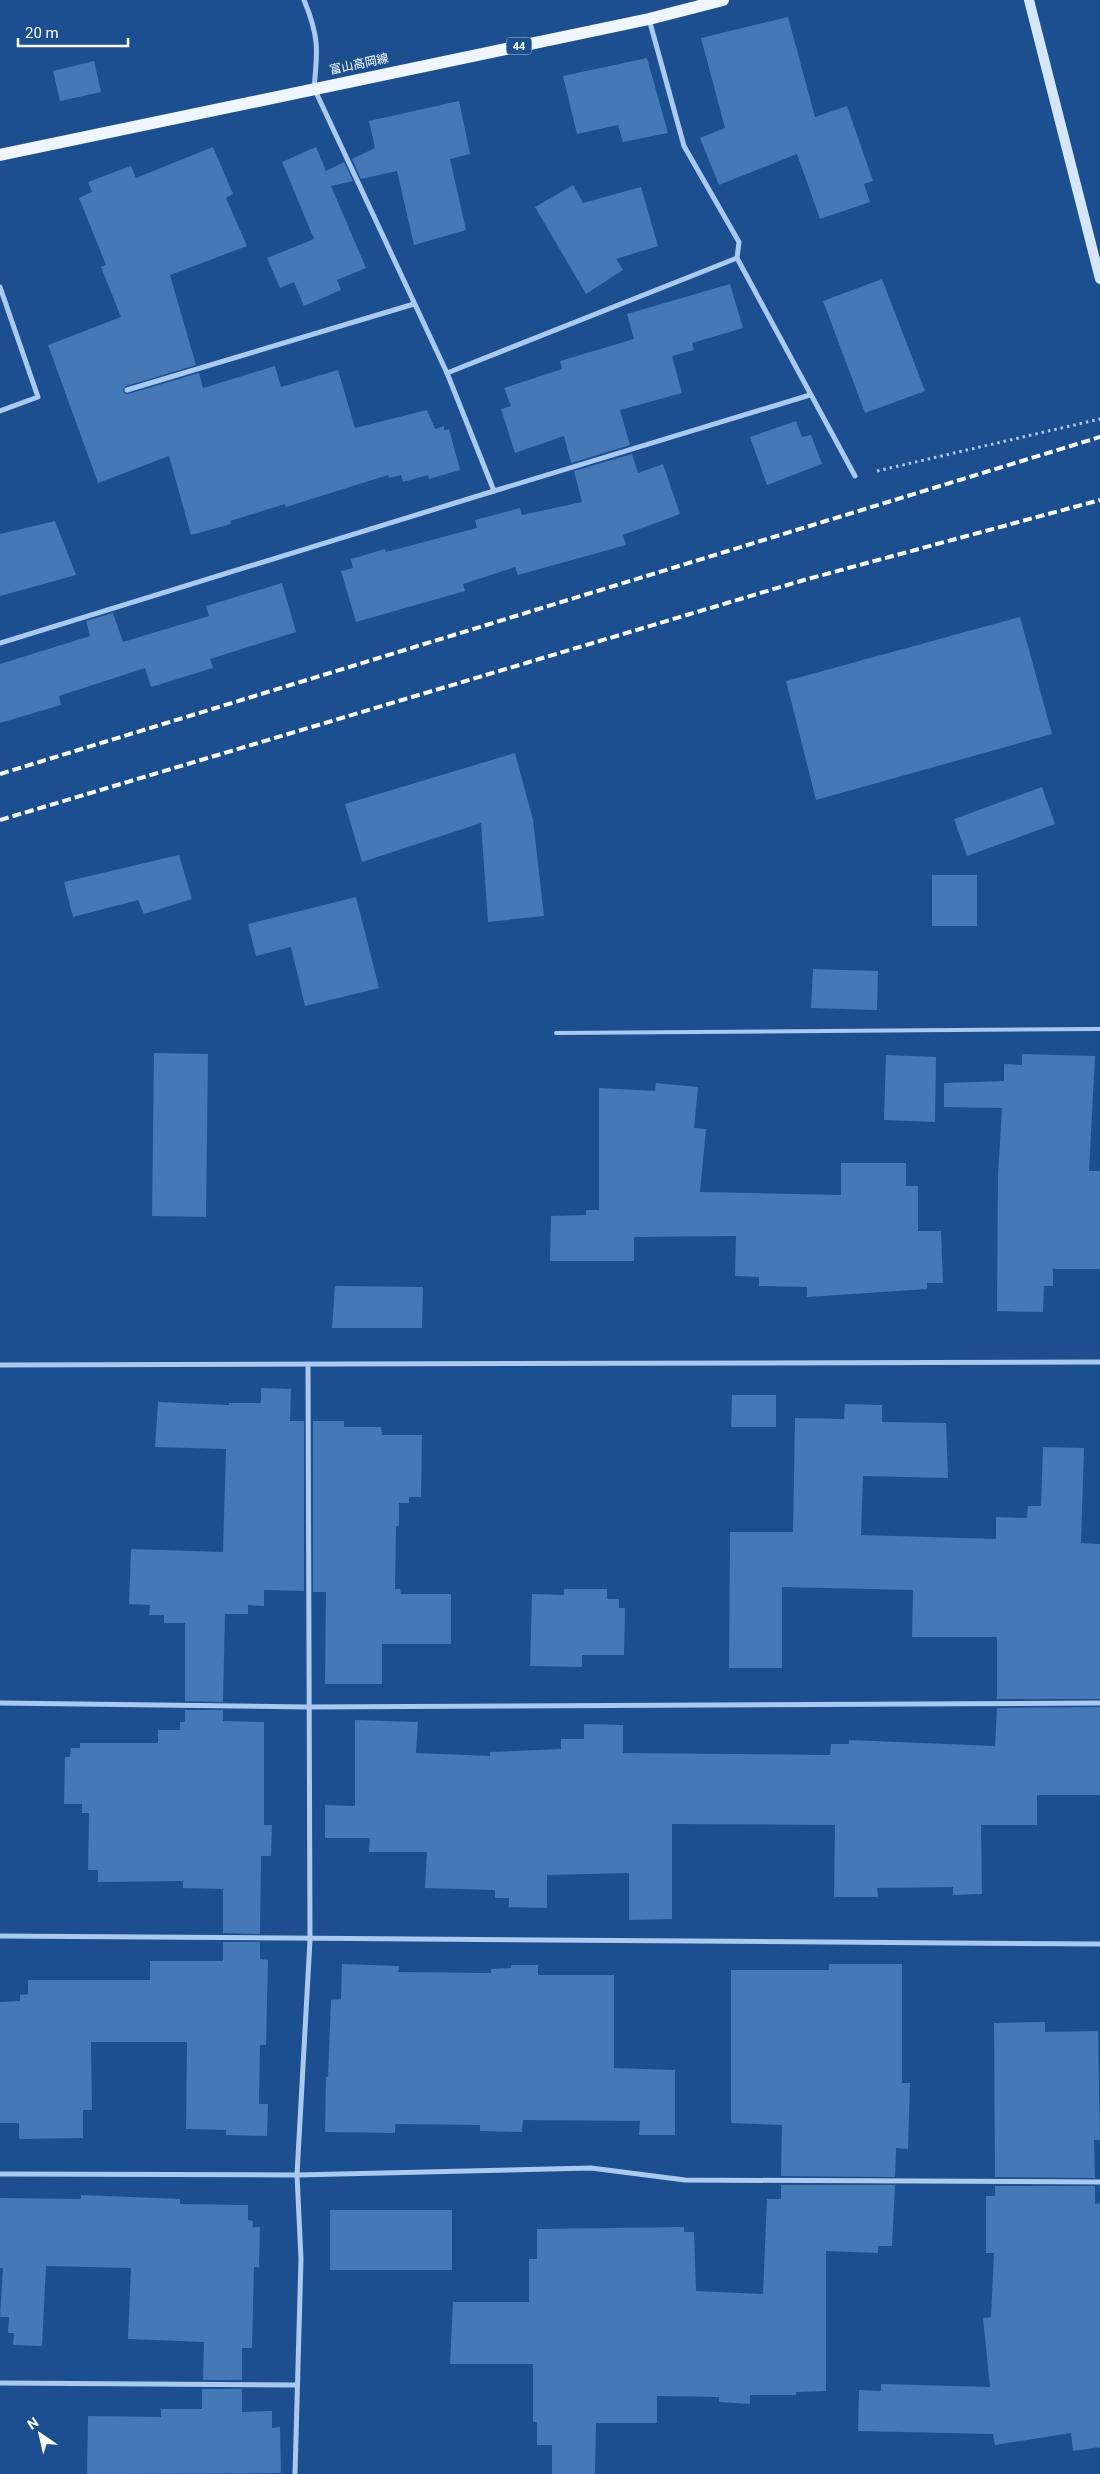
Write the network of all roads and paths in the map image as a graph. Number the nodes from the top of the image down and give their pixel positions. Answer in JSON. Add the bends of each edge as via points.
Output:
{"nodes":[{"id":1,"x":304,"y":0,"type":"edge"},
{"id":2,"x":723,"y":0,"type":"edge"},
{"id":3,"x":1030,"y":0,"type":"edge"},
{"id":4,"x":649,"y":19,"type":"junction"},
{"id":5,"x":314,"y":88,"type":"junction"},
{"id":6,"x":0,"y":155,"type":"edge"},
{"id":7,"x":737,"y":258,"type":"junction"},
{"id":8,"x":1100,"y":279,"type":"edge"},
{"id":9,"x":0,"y":287,"type":"edge"},
{"id":10,"x":414,"y":304,"type":"junction"},
{"id":11,"x":446,"y":373,"type":"junction"},
{"id":12,"x":127,"y":390,"type":"dead end"},
{"id":13,"x":810,"y":396,"type":"junction"},
{"id":14,"x":0,"y":411,"type":"edge"},
{"id":15,"x":1100,"y":419,"type":"edge"},
{"id":16,"x":855,"y":476,"type":"joint"},
{"id":17,"x":494,"y":491,"type":"junction"},
{"id":18,"x":0,"y":643,"type":"edge"},
{"id":19,"x":1100,"y":1029,"type":"edge"},
{"id":20,"x":556,"y":1033,"type":"dead end"},
{"id":21,"x":1100,"y":1362,"type":"edge"},
{"id":22,"x":308,"y":1364,"type":"junction"},
{"id":23,"x":0,"y":1365,"type":"edge"},
{"id":24,"x":0,"y":1703,"type":"edge"},
{"id":25,"x":1100,"y":1703,"type":"edge"},
{"id":26,"x":308,"y":1707,"type":"junction"},
{"id":27,"x":0,"y":1936,"type":"edge"},
{"id":28,"x":310,"y":1940,"type":"junction"},
{"id":29,"x":1100,"y":1944,"type":"edge"},
{"id":30,"x":0,"y":2174,"type":"edge"},
{"id":31,"x":297,"y":2174,"type":"junction"},
{"id":32,"x":1100,"y":2182,"type":"edge"},
{"id":33,"x":0,"y":2383,"type":"edge"},
{"id":34,"x":296,"y":2385,"type":"junction"},
{"id":35,"x":295,"y":2474,"type":"edge"}],
"edges":[{"from":1,"to":5,"type":"street","via":[[315,27]]},
{"from":2,"to":4,"type":"main road","name":"富山高岡線","number":"44"},
{"from":3,"to":8,"type":"street"},
{"from":4,"to":5,"type":"main road","name":"富山高岡線","number":"44"},
{"from":4,"to":7,"type":"street","via":[[684,146],[738,242]]},
{"from":5,"to":6,"type":"main road","name":"富山高岡線","number":"44"},
{"from":5,"to":10,"type":"street"},
{"from":7,"to":11,"type":"street"},
{"from":7,"to":13,"type":"street"},
{"from":9,"to":14,"type":"street","via":[[38,397]]},
{"from":10,"to":11,"type":"street"},
{"from":10,"to":12,"type":"street"},
{"from":11,"to":17,"type":"street"},
{"from":13,"to":16,"type":"street"},
{"from":13,"to":17,"type":"street"},
{"from":15,"to":16,"type":"path"},
{"from":17,"to":18,"type":"street"},
{"from":19,"to":20,"type":"lane"},
{"from":21,"to":22,"type":"street"},
{"from":22,"to":23,"type":"street"},
{"from":22,"to":26,"type":"street"},
{"from":24,"to":26,"type":"street"},
{"from":25,"to":26,"type":"street"},
{"from":26,"to":28,"type":"street"},
{"from":27,"to":28,"type":"street"},
{"from":28,"to":29,"type":"street"},
{"from":28,"to":31,"type":"street"},
{"from":30,"to":31,"type":"street"},
{"from":31,"to":32,"type":"street","via":[[591,2168],[685,2180]]},
{"from":31,"to":34,"type":"street","via":[[301,2259]]},
{"from":33,"to":34,"type":"street"},
{"from":34,"to":35,"type":"street"}]}
